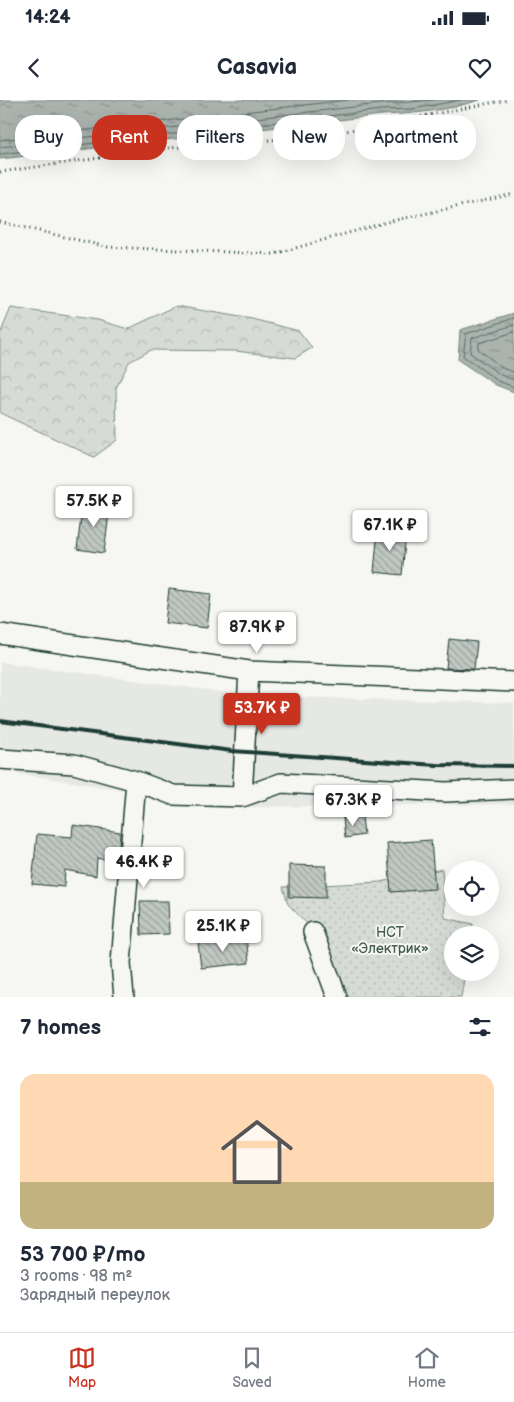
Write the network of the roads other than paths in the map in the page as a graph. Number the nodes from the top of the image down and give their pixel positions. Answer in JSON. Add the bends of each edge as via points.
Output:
{"nodes":[{"id":1,"x":0,"y":634,"type":"edge"},
{"id":2,"x":249,"y":671,"type":"junction"},
{"id":3,"x":514,"y":682,"type":"edge"},
{"id":4,"x":0,"y":759,"type":"edge"},
{"id":5,"x":136,"y":781,"type":"junction"},
{"id":6,"x":514,"y":789,"type":"edge"},
{"id":7,"x":242,"y":797,"type":"junction"},
{"id":8,"x":313,"y":932,"type":"dead end"},
{"id":9,"x":124,"y":997,"type":"edge"},
{"id":10,"x":337,"y":997,"type":"edge"}],
"edges":[{"from":1,"to":2,"type":"street"},
{"from":2,"to":3,"type":"street"},
{"from":2,"to":7,"type":"street"},
{"from":4,"to":5,"type":"street","via":[[74,764]]},
{"from":5,"to":7,"type":"street","via":[[173,795]]},
{"from":5,"to":9,"type":"street","via":[[121,963]]},
{"from":6,"to":7,"type":"street","via":[[446,792],[281,783]]},
{"from":8,"to":10,"type":"street"}]}
